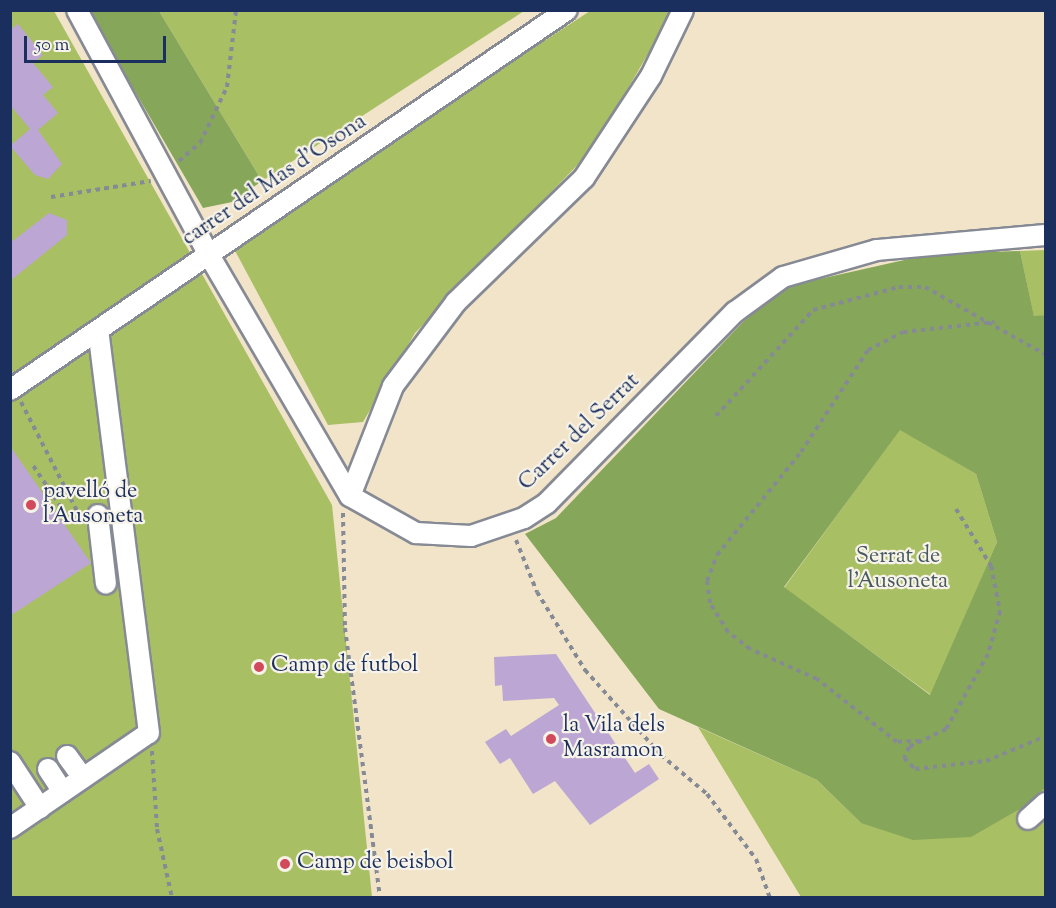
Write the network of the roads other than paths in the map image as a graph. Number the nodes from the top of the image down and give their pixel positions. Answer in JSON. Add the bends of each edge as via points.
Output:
{"nodes":[{"id":1,"x":77,"y":10,"type":"edge"},
{"id":2,"x":567,"y":10,"type":"edge"},
{"id":3,"x":683,"y":10,"type":"edge"},
{"id":4,"x":1046,"y":235,"type":"edge"},
{"id":5,"x":209,"y":255,"type":"junction"},
{"id":6,"x":98,"y":331,"type":"junction"},
{"id":7,"x":12,"y":389,"type":"edge"},
{"id":8,"x":350,"y":496,"type":"junction"},
{"id":9,"x":98,"y":515,"type":"dead end"},
{"id":10,"x":106,"y":584,"type":"dead end"},
{"id":11,"x":67,"y":756,"type":"dead end"},
{"id":12,"x":10,"y":762,"type":"edge"},
{"id":13,"x":48,"y":769,"type":"dead end"},
{"id":14,"x":83,"y":778,"type":"junction"},
{"id":15,"x":63,"y":792,"type":"junction"},
{"id":16,"x":1046,"y":803,"type":"edge"},
{"id":17,"x":40,"y":808,"type":"junction"},
{"id":18,"x":1028,"y":819,"type":"dead end"},
{"id":19,"x":10,"y":828,"type":"edge"}],
"edges":[{"from":1,"to":5,"type":"street"},
{"from":2,"to":5,"type":"street","name":"carrer del Mas d'Osona"},
{"from":3,"to":8,"type":"street","via":[[651,76],[584,178],[456,302],[393,386]]},
{"from":4,"to":8,"type":"street","name":"Carrer del Serrat","via":[[877,250],[783,277],[735,312],[547,503],[510,523],[471,536],[416,533]]},
{"from":5,"to":6,"type":"street","name":"carrer del Mas d'Osona"},
{"from":5,"to":8,"type":"street"},
{"from":6,"to":7,"type":"street","name":"carrer del Mas d'Osona"},
{"from":6,"to":14,"type":"street","via":[[98,393],[107,469],[149,733]]},
{"from":9,"to":10,"type":"street"},
{"from":11,"to":14,"type":"street"},
{"from":12,"to":17,"type":"street"},
{"from":13,"to":15,"type":"street"},
{"from":14,"to":15,"type":"street"},
{"from":15,"to":17,"type":"street"},
{"from":16,"to":18,"type":"street"},
{"from":17,"to":19,"type":"street"}]}
